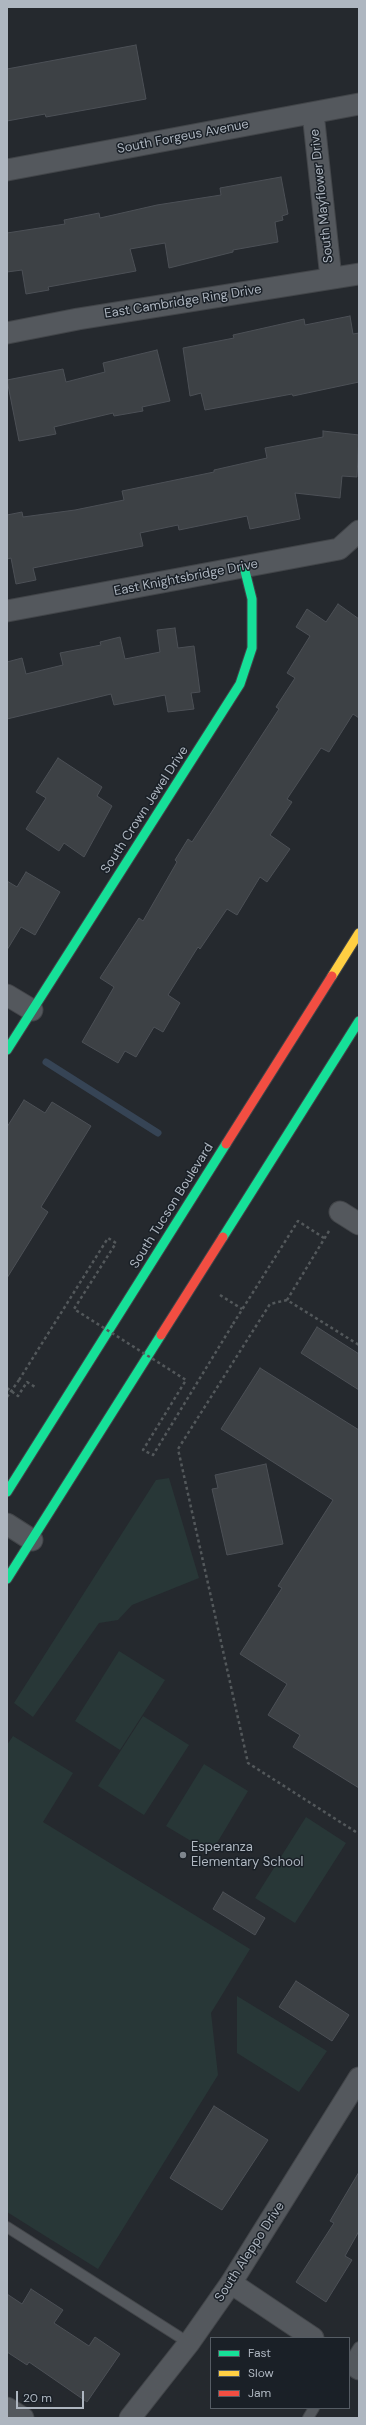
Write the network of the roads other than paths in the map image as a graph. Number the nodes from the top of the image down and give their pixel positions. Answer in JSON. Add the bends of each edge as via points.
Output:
{"nodes":[{"id":1,"x":359,"y":104,"type":"edge"},
{"id":2,"x":313,"y":113,"type":"junction"},
{"id":3,"x":7,"y":170,"type":"edge"},
{"id":4,"x":359,"y":274,"type":"edge"},
{"id":5,"x":331,"y":278,"type":"junction"},
{"id":6,"x":7,"y":333,"type":"edge"},
{"id":7,"x":359,"y":531,"type":"edge"},
{"id":8,"x":244,"y":567,"type":"junction"},
{"id":9,"x":7,"y":611,"type":"edge"},
{"id":10,"x":359,"y":933,"type":"edge"},
{"id":11,"x":7,"y":995,"type":"edge"},
{"id":12,"x":32,"y":1010,"type":"junction"},
{"id":13,"x":359,"y":1021,"type":"edge"},
{"id":14,"x":7,"y":1050,"type":"edge"},
{"id":15,"x":340,"y":1212,"type":"road end"},
{"id":16,"x":359,"y":1224,"type":"edge"},
{"id":17,"x":7,"y":1492,"type":"edge"},
{"id":18,"x":7,"y":1524,"type":"edge"},
{"id":19,"x":32,"y":1540,"type":"junction"},
{"id":20,"x":7,"y":1579,"type":"edge"},
{"id":21,"x":359,"y":2078,"type":"edge"},
{"id":22,"x":7,"y":2227,"type":"edge"},
{"id":23,"x":231,"y":2283,"type":"junction"},
{"id":24,"x":312,"y":2337,"type":"edge"},
{"id":25,"x":189,"y":2343,"type":"junction"},
{"id":26,"x":359,"y":2347,"type":"edge"},
{"id":27,"x":350,"y":2361,"type":"edge"},
{"id":28,"x":350,"y":2364,"type":"edge"},
{"id":29,"x":359,"y":2369,"type":"edge"},
{"id":30,"x":7,"y":2408,"type":"edge"},
{"id":31,"x":313,"y":2409,"type":"edge"},
{"id":32,"x":23,"y":2418,"type":"edge"},
{"id":33,"x":130,"y":2418,"type":"edge"},
{"id":34,"x":308,"y":2418,"type":"edge"}],
"edges":[{"from":1,"to":2,"type":"street","name":"South Forgeus Avenue"},
{"from":2,"to":3,"type":"street","name":"South Forgeus Avenue"},
{"from":2,"to":5,"type":"street","name":"South Mayflower Drive"},
{"from":4,"to":5,"type":"street","name":"East Cambridge Ring Drive"},
{"from":5,"to":6,"type":"street","name":"East Cambridge Ring Drive"},
{"from":7,"to":8,"type":"street","name":"East Knightsbridge Drive","via":[[339,549]]},
{"from":8,"to":9,"type":"street","name":"East Knightsbridge Drive"},
{"from":8,"to":12,"type":"main road","name":"South Crown Jewel Drive","via":[[252,600],[252,648],[240,684]]},
{"from":10,"to":17,"type":"main road","name":"South Tucson Boulevard"},
{"from":11,"to":12,"type":"street"},
{"from":12,"to":14,"type":"main road","name":"South Crown Jewel Drive"},
{"from":13,"to":19,"type":"main road"},
{"from":15,"to":16,"type":"street"},
{"from":18,"to":19,"type":"street"},
{"from":19,"to":20,"type":"main road"},
{"from":21,"to":23,"type":"street","name":"South Aleppo Drive"},
{"from":22,"to":25,"type":"lane"},
{"from":23,"to":24,"type":"street"},
{"from":23,"to":25,"type":"street","name":"South Aleppo Drive"},
{"from":25,"to":33,"type":"street","name":"South Aleppo Drive"},
{"from":26,"to":27,"type":"lane"},
{"from":28,"to":29,"type":"street"},
{"from":30,"to":32,"type":"street"},
{"from":31,"to":34,"type":"lane"}]}
